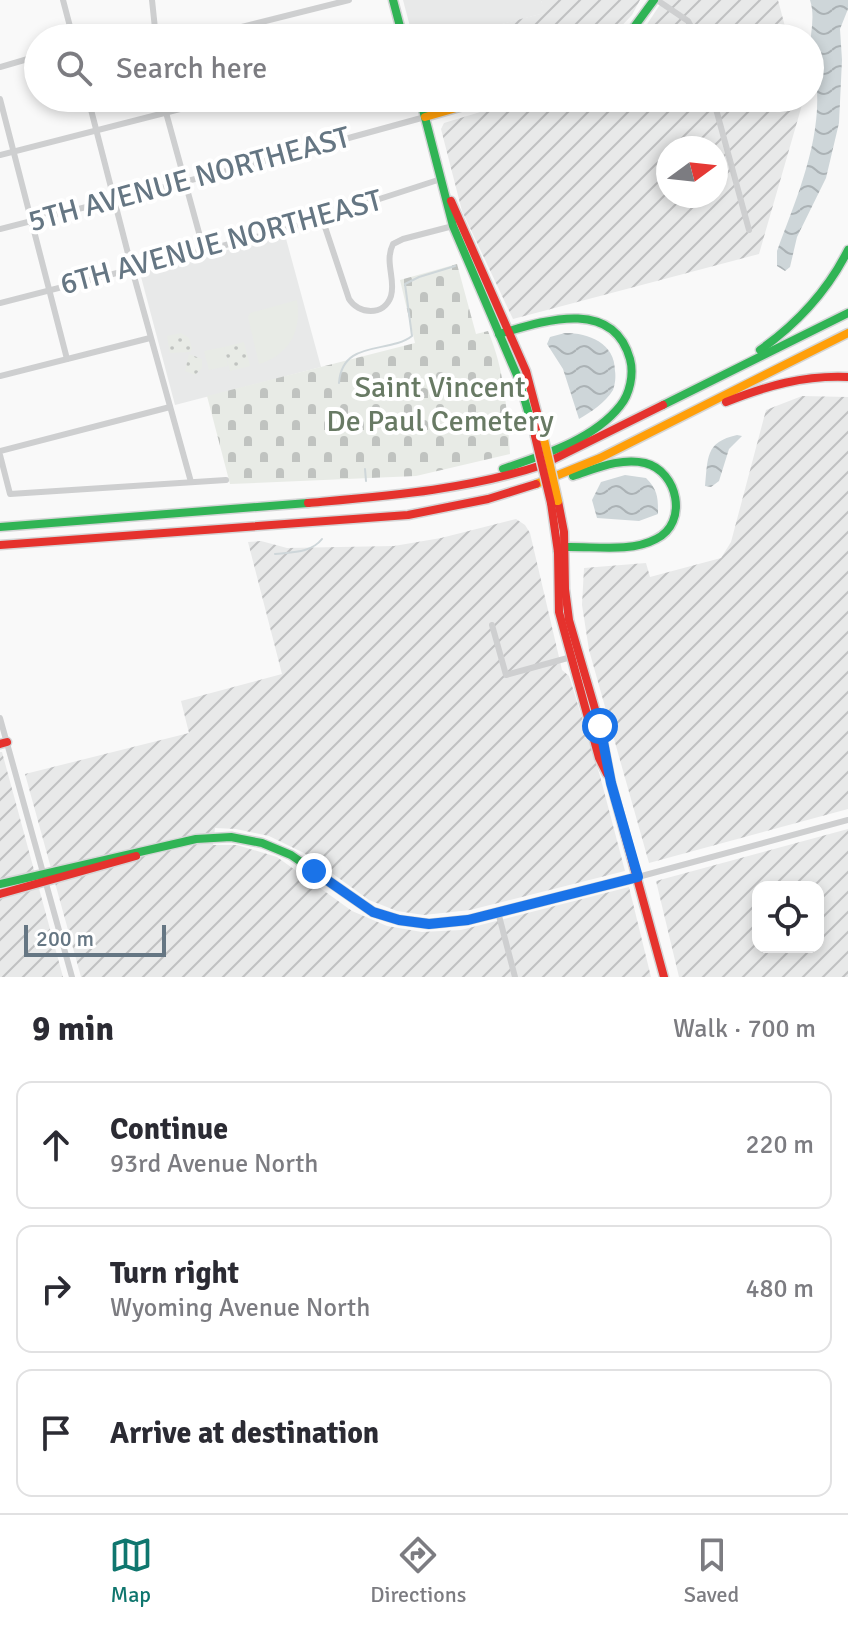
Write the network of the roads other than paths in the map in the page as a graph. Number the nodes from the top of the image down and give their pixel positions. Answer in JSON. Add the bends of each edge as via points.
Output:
{"nodes":[{"id":1,"x":63,"y":0,"type":"edge"},
{"id":2,"x":152,"y":0,"type":"edge"},
{"id":3,"x":349,"y":0,"type":"edge"},
{"id":4,"x":393,"y":0,"type":"edge"},
{"id":5,"x":655,"y":0,"type":"edge"},
{"id":6,"x":69,"y":24,"type":"edge"},
{"id":7,"x":155,"y":24,"type":"edge"},
{"id":8,"x":254,"y":24,"type":"edge"},
{"id":9,"x":399,"y":24,"type":"edge"},
{"id":10,"x":637,"y":24,"type":"edge"},
{"id":11,"x":690,"y":24,"type":"edge"},
{"id":12,"x":24,"y":60,"type":"edge"},
{"id":13,"x":0,"y":67,"type":"edge"},
{"id":14,"x":0,"y":99,"type":"edge"},
{"id":15,"x":92,"y":112,"type":"edge"},
{"id":16,"x":170,"y":112,"type":"edge"},
{"id":17,"x":424,"y":112,"type":"edge"},
{"id":18,"x":442,"y":112,"type":"edge"},
{"id":19,"x":717,"y":112,"type":"edge"},
{"id":20,"x":166,"y":113,"type":"junction"},
{"id":21,"x":425,"y":117,"type":"junction"},
{"id":22,"x":96,"y":130,"type":"junction"},
{"id":23,"x":13,"y":151,"type":"junction"},
{"id":24,"x":0,"y":155,"type":"edge"},
{"id":25,"x":441,"y":179,"type":"junction"},
{"id":26,"x":185,"y":182,"type":"junction"},
{"id":27,"x":114,"y":200,"type":"junction"},
{"id":28,"x":322,"y":218,"type":"junction"},
{"id":29,"x":30,"y":221,"type":"junction"},
{"id":30,"x":453,"y":226,"type":"junction"},
{"id":31,"x":0,"y":229,"type":"edge"},
{"id":32,"x":749,"y":230,"type":"dead end"},
{"id":33,"x":848,"y":250,"type":"edge"},
{"id":34,"x":204,"y":251,"type":"junction"},
{"id":35,"x":132,"y":269,"type":"junction"},
{"id":36,"x":48,"y":290,"type":"junction"},
{"id":37,"x":0,"y":303,"type":"edge"},
{"id":38,"x":848,"y":313,"type":"edge"},
{"id":39,"x":504,"y":333,"type":"junction"},
{"id":40,"x":848,"y":333,"type":"edge"},
{"id":41,"x":150,"y":338,"type":"junction"},
{"id":42,"x":67,"y":359,"type":"junction"},
{"id":43,"x":0,"y":376,"type":"edge"},
{"id":44,"x":848,"y":377,"type":"edge"},
{"id":45,"x":676,"y":399,"type":"junction"},
{"id":46,"x":170,"y":407,"type":"junction"},
{"id":47,"x":651,"y":432,"type":"junction"},
{"id":48,"x":0,"y":453,"type":"edge"},
{"id":49,"x":226,"y":480,"type":"dead end"},
{"id":50,"x":191,"y":482,"type":"junction"},
{"id":51,"x":526,"y":488,"type":"junction"},
{"id":52,"x":445,"y":489,"type":"junction"},
{"id":53,"x":0,"y":527,"type":"edge"},
{"id":54,"x":0,"y":545,"type":"edge"},
{"id":55,"x":562,"y":550,"type":"junction"},
{"id":56,"x":492,"y":625,"type":"dead end"},
{"id":57,"x":574,"y":656,"type":"junction"},
{"id":58,"x":0,"y":718,"type":"edge"},
{"id":59,"x":4,"y":743,"type":"edge"},
{"id":60,"x":848,"y":820,"type":"edge"},
{"id":61,"x":44,"y":877,"type":"junction"},
{"id":62,"x":638,"y":877,"type":"junction"},
{"id":63,"x":0,"y":884,"type":"edge"},
{"id":64,"x":0,"y":894,"type":"edge"},
{"id":65,"x":498,"y":912,"type":"junction"},
{"id":66,"x":72,"y":977,"type":"edge"},
{"id":67,"x":515,"y":977,"type":"edge"},
{"id":68,"x":664,"y":977,"type":"edge"}],
"edges":[{"from":1,"to":6,"type":"street"},
{"from":2,"to":7,"type":"street"},
{"from":3,"to":8,"type":"street"},
{"from":4,"to":9,"type":"main road"},
{"from":5,"to":10,"type":"main road"},
{"from":5,"to":11,"type":"street"},
{"from":12,"to":13,"type":"street"},
{"from":14,"to":23,"type":"street"},
{"from":15,"to":22,"type":"street"},
{"from":16,"to":20,"type":"street"},
{"from":17,"to":21,"type":"main road"},
{"from":18,"to":21,"type":"main road"},
{"from":19,"to":32,"type":"street"},
{"from":20,"to":22,"type":"street"},
{"from":20,"to":26,"type":"street"},
{"from":21,"to":25,"type":"main road"},
{"from":21,"to":26,"type":"street","name":"5TH AVENUE NORTHEAST"},
{"from":22,"to":23,"type":"street"},
{"from":22,"to":27,"type":"street"},
{"from":23,"to":24,"type":"street"},
{"from":23,"to":29,"type":"street"},
{"from":25,"to":28,"type":"street","name":"6TH AVENUE NORTHEAST"},
{"from":25,"to":30,"type":"main road"},
{"from":25,"to":39,"type":"main road"},
{"from":26,"to":27,"type":"street","name":"5TH AVENUE NORTHEAST"},
{"from":26,"to":34,"type":"street"},
{"from":27,"to":29,"type":"street","name":"5TH AVENUE NORTHEAST"},
{"from":27,"to":35,"type":"street"},
{"from":28,"to":30,"type":"street","via":[[349,299],[365,312],[382,308],[389,300],[393,244]]},
{"from":28,"to":34,"type":"street","name":"6TH AVENUE NORTHEAST"},
{"from":29,"to":31,"type":"street","name":"5TH AVENUE NORTHEAST"},
{"from":29,"to":36,"type":"street"},
{"from":30,"to":39,"type":"main road"},
{"from":33,"to":45,"type":"main road","via":[[825,291],[783,334]]},
{"from":34,"to":35,"type":"street","name":"6TH AVENUE NORTHEAST"},
{"from":35,"to":36,"type":"street","name":"6TH AVENUE NORTHEAST"},
{"from":35,"to":41,"type":"street"},
{"from":36,"to":37,"type":"street","name":"6TH AVENUE NORTHEAST"},
{"from":36,"to":42,"type":"street"},
{"from":38,"to":45,"type":"main road"},
{"from":39,"to":52,"type":"main road","via":[[574,316],[598,321],[621,339],[628,353],[632,374],[627,394],[591,431],[526,462]]},
{"from":39,"to":55,"type":"main road","bridge":true,"via":[[526,371]]},
{"from":40,"to":47,"type":"main road"},
{"from":41,"to":42,"type":"street"},
{"from":41,"to":46,"type":"street"},
{"from":42,"to":43,"type":"street"},
{"from":44,"to":47,"type":"main road","via":[[776,383]]},
{"from":45,"to":52,"type":"main road","via":[[542,465]]},
{"from":46,"to":48,"type":"street"},
{"from":46,"to":50,"type":"street"},
{"from":47,"to":51,"type":"main road"},
{"from":48,"to":50,"type":"street","via":[[10,494]]},
{"from":49,"to":50,"type":"street"},
{"from":51,"to":54,"type":"main road","via":[[408,515]]},
{"from":51,"to":55,"type":"main road","via":[[633,461],[666,475],[676,498],[676,514],[666,533],[649,542]]},
{"from":52,"to":53,"type":"main road"},
{"from":55,"to":57,"type":"main road"},
{"from":56,"to":57,"type":"street","via":[[506,675]]},
{"from":57,"to":62,"type":"main road","via":[[600,726]]},
{"from":58,"to":59,"type":"street"},
{"from":59,"to":61,"type":"street"},
{"from":60,"to":62,"type":"street"},
{"from":61,"to":63,"type":"main road"},
{"from":61,"to":64,"type":"main road"},
{"from":61,"to":65,"type":"main road","via":[[207,837],[231,837],[291,855],[359,904],[399,920],[452,923]]},
{"from":61,"to":66,"type":"street"},
{"from":62,"to":65,"type":"main road"},
{"from":62,"to":68,"type":"main road"},
{"from":65,"to":67,"type":"street"}]}
